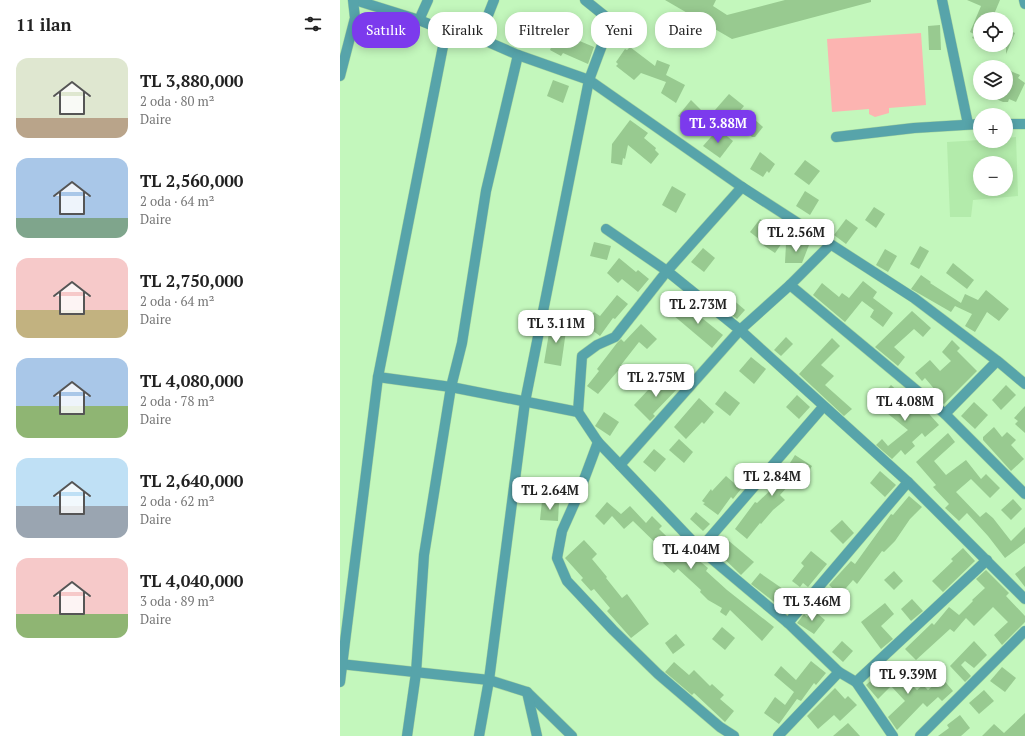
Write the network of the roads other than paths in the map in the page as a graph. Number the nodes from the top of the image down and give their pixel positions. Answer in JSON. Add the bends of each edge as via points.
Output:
{"nodes":[{"id":1,"x":354,"y":0,"type":"edge"},
{"id":2,"x":428,"y":0,"type":"edge"},
{"id":3,"x":494,"y":0,"type":"edge"},
{"id":4,"x":585,"y":0,"type":"edge"},
{"id":5,"x":942,"y":0,"type":"edge"},
{"id":6,"x":1024,"y":0,"type":"edge"},
{"id":7,"x":1025,"y":4,"type":"edge"},
{"id":8,"x":393,"y":12,"type":"edge"},
{"id":9,"x":489,"y":12,"type":"edge"},
{"id":10,"x":420,"y":18,"type":"edge"},
{"id":11,"x":497,"y":46,"type":"edge"},
{"id":12,"x":443,"y":48,"type":"edge"},
{"id":13,"x":518,"y":55,"type":"junction"},
{"id":14,"x":340,"y":76,"type":"edge"},
{"id":15,"x":589,"y":80,"type":"junction"},
{"id":16,"x":968,"y":124,"type":"junction"},
{"id":17,"x":973,"y":124,"type":"edge"},
{"id":18,"x":1013,"y":124,"type":"edge"},
{"id":19,"x":1025,"y":124,"type":"edge"},
{"id":20,"x":836,"y":137,"type":"dead end"},
{"id":21,"x":742,"y":187,"type":"junction"},
{"id":22,"x":606,"y":229,"type":"dead end"},
{"id":23,"x":830,"y":245,"type":"junction"},
{"id":24,"x":667,"y":271,"type":"junction"},
{"id":25,"x":790,"y":285,"type":"junction"},
{"id":26,"x":740,"y":330,"type":"junction"},
{"id":27,"x":997,"y":361,"type":"junction"},
{"id":28,"x":378,"y":377,"type":"junction"},
{"id":29,"x":1025,"y":384,"type":"edge"},
{"id":30,"x":451,"y":387,"type":"junction"},
{"id":31,"x":525,"y":402,"type":"junction"},
{"id":32,"x":823,"y":407,"type":"junction"},
{"id":33,"x":578,"y":412,"type":"junction"},
{"id":34,"x":945,"y":414,"type":"junction"},
{"id":35,"x":598,"y":442,"type":"junction"},
{"id":36,"x":620,"y":464,"type":"junction"},
{"id":37,"x":908,"y":482,"type":"junction"},
{"id":38,"x":1025,"y":494,"type":"edge"},
{"id":39,"x":700,"y":549,"type":"junction"},
{"id":40,"x":987,"y":560,"type":"junction"},
{"id":41,"x":1025,"y":599,"type":"edge"},
{"id":42,"x":788,"y":623,"type":"junction"},
{"id":43,"x":1025,"y":631,"type":"edge"},
{"id":44,"x":341,"y":664,"type":"edge"},
{"id":45,"x":838,"y":672,"type":"junction"},
{"id":46,"x":416,"y":674,"type":"junction"},
{"id":47,"x":489,"y":680,"type":"junction"},
{"id":48,"x":340,"y":682,"type":"edge"},
{"id":49,"x":856,"y":682,"type":"junction"},
{"id":50,"x":527,"y":692,"type":"junction"},
{"id":51,"x":407,"y":736,"type":"edge"},
{"id":52,"x":479,"y":736,"type":"edge"},
{"id":53,"x":537,"y":736,"type":"edge"},
{"id":54,"x":572,"y":736,"type":"edge"},
{"id":55,"x":734,"y":736,"type":"edge"},
{"id":56,"x":778,"y":736,"type":"edge"},
{"id":57,"x":893,"y":736,"type":"edge"},
{"id":58,"x":920,"y":736,"type":"edge"}],
"edges":[{"from":1,"to":8,"type":"street"},
{"from":1,"to":14,"type":"street","via":[[355,18]]},
{"from":2,"to":10,"type":"street"},
{"from":3,"to":9,"type":"street"},
{"from":4,"to":15,"type":"street","via":[[611,21]]},
{"from":5,"to":16,"type":"street"},
{"from":6,"to":7,"type":"street"},
{"from":11,"to":13,"type":"street"},
{"from":12,"to":28,"type":"street"},
{"from":13,"to":15,"type":"street"},
{"from":13,"to":30,"type":"street","via":[[486,191],[462,343]]},
{"from":15,"to":21,"type":"street"},
{"from":15,"to":31,"type":"street"},
{"from":16,"to":17,"type":"street"},
{"from":16,"to":20,"type":"street"},
{"from":18,"to":19,"type":"street"},
{"from":21,"to":23,"type":"street"},
{"from":21,"to":24,"type":"street"},
{"from":22,"to":24,"type":"street"},
{"from":23,"to":25,"type":"street"},
{"from":23,"to":27,"type":"street","via":[[914,298]]},
{"from":24,"to":26,"type":"street"},
{"from":24,"to":33,"type":"street","via":[[615,337],[597,345],[582,356]]},
{"from":25,"to":26,"type":"street"},
{"from":25,"to":34,"type":"street"},
{"from":26,"to":32,"type":"street"},
{"from":26,"to":36,"type":"street"},
{"from":27,"to":29,"type":"street"},
{"from":27,"to":34,"type":"street"},
{"from":28,"to":30,"type":"street"},
{"from":28,"to":44,"type":"street"},
{"from":30,"to":31,"type":"street"},
{"from":30,"to":46,"type":"street","via":[[424,555]]},
{"from":31,"to":33,"type":"street"},
{"from":31,"to":47,"type":"street"},
{"from":32,"to":37,"type":"street"},
{"from":32,"to":39,"type":"street"},
{"from":33,"to":35,"type":"street"},
{"from":34,"to":38,"type":"street"},
{"from":35,"to":36,"type":"street"},
{"from":35,"to":55,"type":"street","via":[[580,494],[562,530],[557,558],[566,582],[658,674]]},
{"from":36,"to":39,"type":"street"},
{"from":37,"to":40,"type":"street"},
{"from":37,"to":42,"type":"street"},
{"from":39,"to":42,"type":"street"},
{"from":40,"to":41,"type":"street"},
{"from":40,"to":49,"type":"street"},
{"from":42,"to":45,"type":"street"},
{"from":43,"to":58,"type":"street"},
{"from":44,"to":46,"type":"street"},
{"from":44,"to":48,"type":"street"},
{"from":45,"to":49,"type":"street"},
{"from":45,"to":56,"type":"street"},
{"from":46,"to":47,"type":"street"},
{"from":46,"to":51,"type":"street"},
{"from":47,"to":50,"type":"street"},
{"from":47,"to":52,"type":"street"},
{"from":49,"to":57,"type":"street"},
{"from":50,"to":53,"type":"street"},
{"from":50,"to":54,"type":"street"}]}
